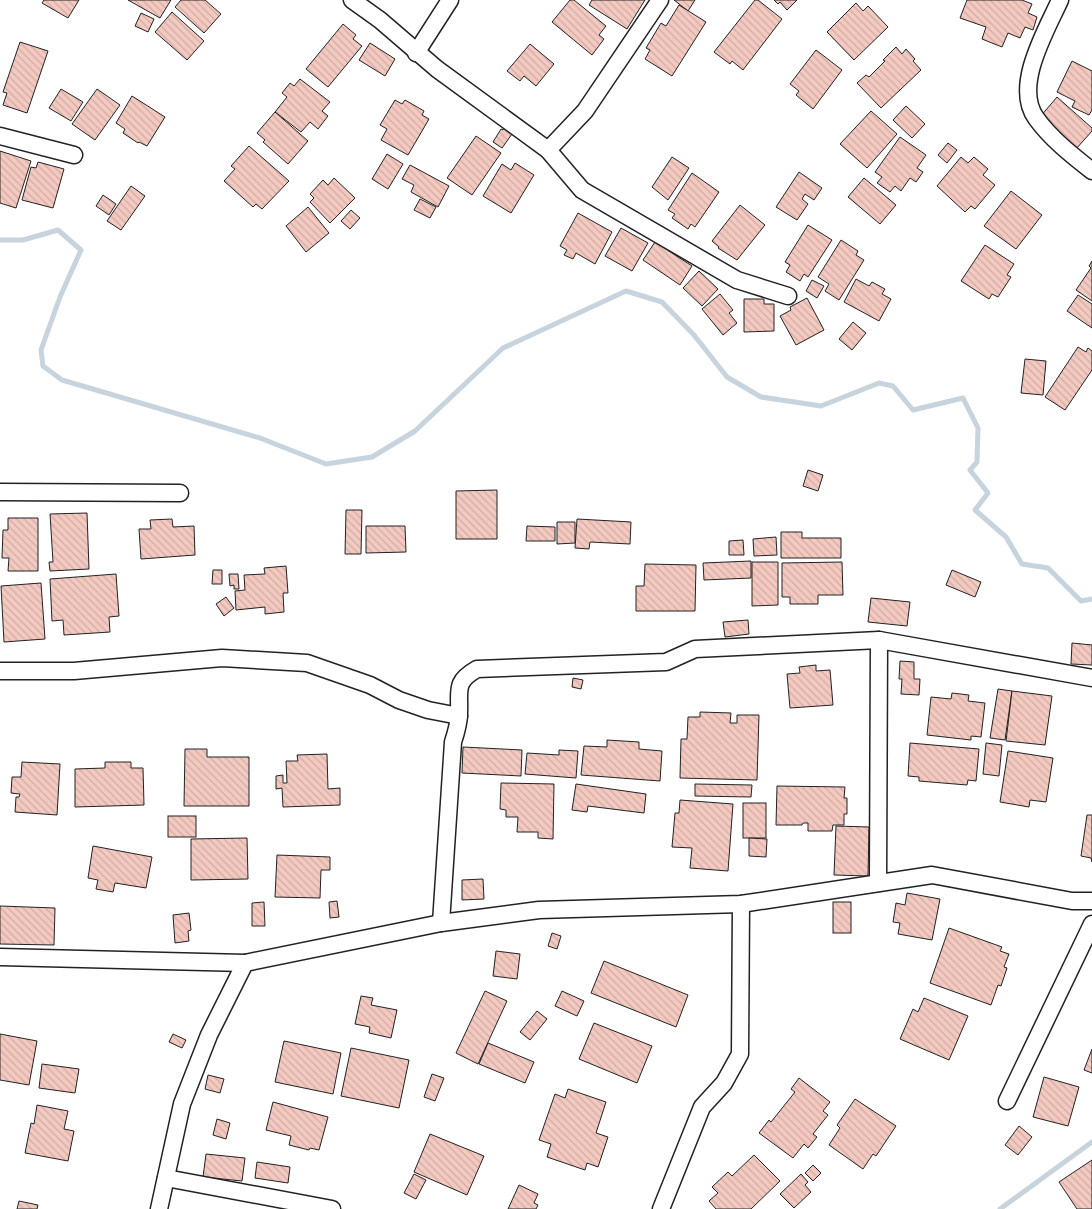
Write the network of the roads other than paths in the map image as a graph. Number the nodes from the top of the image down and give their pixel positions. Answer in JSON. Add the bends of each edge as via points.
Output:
{"nodes":[{"id":1,"x":352,"y":0,"type":"edge"},
{"id":2,"x":450,"y":0,"type":"edge"},
{"id":3,"x":660,"y":0,"type":"edge"},
{"id":4,"x":1060,"y":0,"type":"edge"},
{"id":5,"x":416,"y":52,"type":"junction"},
{"id":6,"x":0,"y":136,"type":"edge"},
{"id":7,"x":548,"y":150,"type":"junction"},
{"id":8,"x":74,"y":155,"type":"dead end"},
{"id":9,"x":1092,"y":171,"type":"edge"},
{"id":10,"x":788,"y":296,"type":"dead end"},
{"id":11,"x":0,"y":492,"type":"edge"},
{"id":12,"x":180,"y":493,"type":"dead end"},
{"id":13,"x":879,"y":640,"type":"junction"},
{"id":14,"x":0,"y":671,"type":"edge"},
{"id":15,"x":1092,"y":678,"type":"edge"},
{"id":16,"x":459,"y":716,"type":"junction"},
{"id":17,"x":878,"y":883,"type":"junction"},
{"id":18,"x":1092,"y":901,"type":"edge"},
{"id":19,"x":741,"y":904,"type":"junction"},
{"id":20,"x":441,"y":923,"type":"junction"},
{"id":21,"x":1092,"y":924,"type":"edge"},
{"id":22,"x":0,"y":957,"type":"edge"},
{"id":23,"x":245,"y":963,"type":"junction"},
{"id":24,"x":1007,"y":1101,"type":"dead end"},
{"id":25,"x":166,"y":1178,"type":"junction"},
{"id":26,"x":159,"y":1209,"type":"edge"},
{"id":27,"x":332,"y":1209,"type":"edge"},
{"id":28,"x":661,"y":1209,"type":"edge"}],
"edges":[{"from":1,"to":5,"type":"street"},
{"from":2,"to":5,"type":"street"},
{"from":3,"to":7,"type":"street","via":[[584,111]]},
{"from":4,"to":9,"type":"street","via":[[1028,79],[1028,97],[1035,117]]},
{"from":5,"to":7,"type":"street"},
{"from":6,"to":8,"type":"street"},
{"from":7,"to":10,"type":"street","via":[[582,190],[737,280]]},
{"from":11,"to":12,"type":"street"},
{"from":13,"to":15,"type":"street"},
{"from":13,"to":16,"type":"street","via":[[695,649],[666,662],[477,669],[465,676],[459,687]]},
{"from":13,"to":17,"type":"street"},
{"from":14,"to":16,"type":"street","via":[[74,671],[222,658],[307,663],[370,685],[399,700]]},
{"from":16,"to":20,"type":"street","via":[[454,742]]},
{"from":17,"to":18,"type":"street","via":[[932,875],[1072,901]]},
{"from":17,"to":19,"type":"street"},
{"from":19,"to":20,"type":"street","via":[[539,910]]},
{"from":19,"to":28,"type":"street","via":[[740,1054],[724,1083],[702,1106]]},
{"from":20,"to":23,"type":"street"},
{"from":21,"to":24,"type":"street"},
{"from":22,"to":23,"type":"street"},
{"from":23,"to":25,"type":"street","via":[[209,1035],[182,1104]]},
{"from":25,"to":26,"type":"street"},
{"from":25,"to":27,"type":"street"}]}
